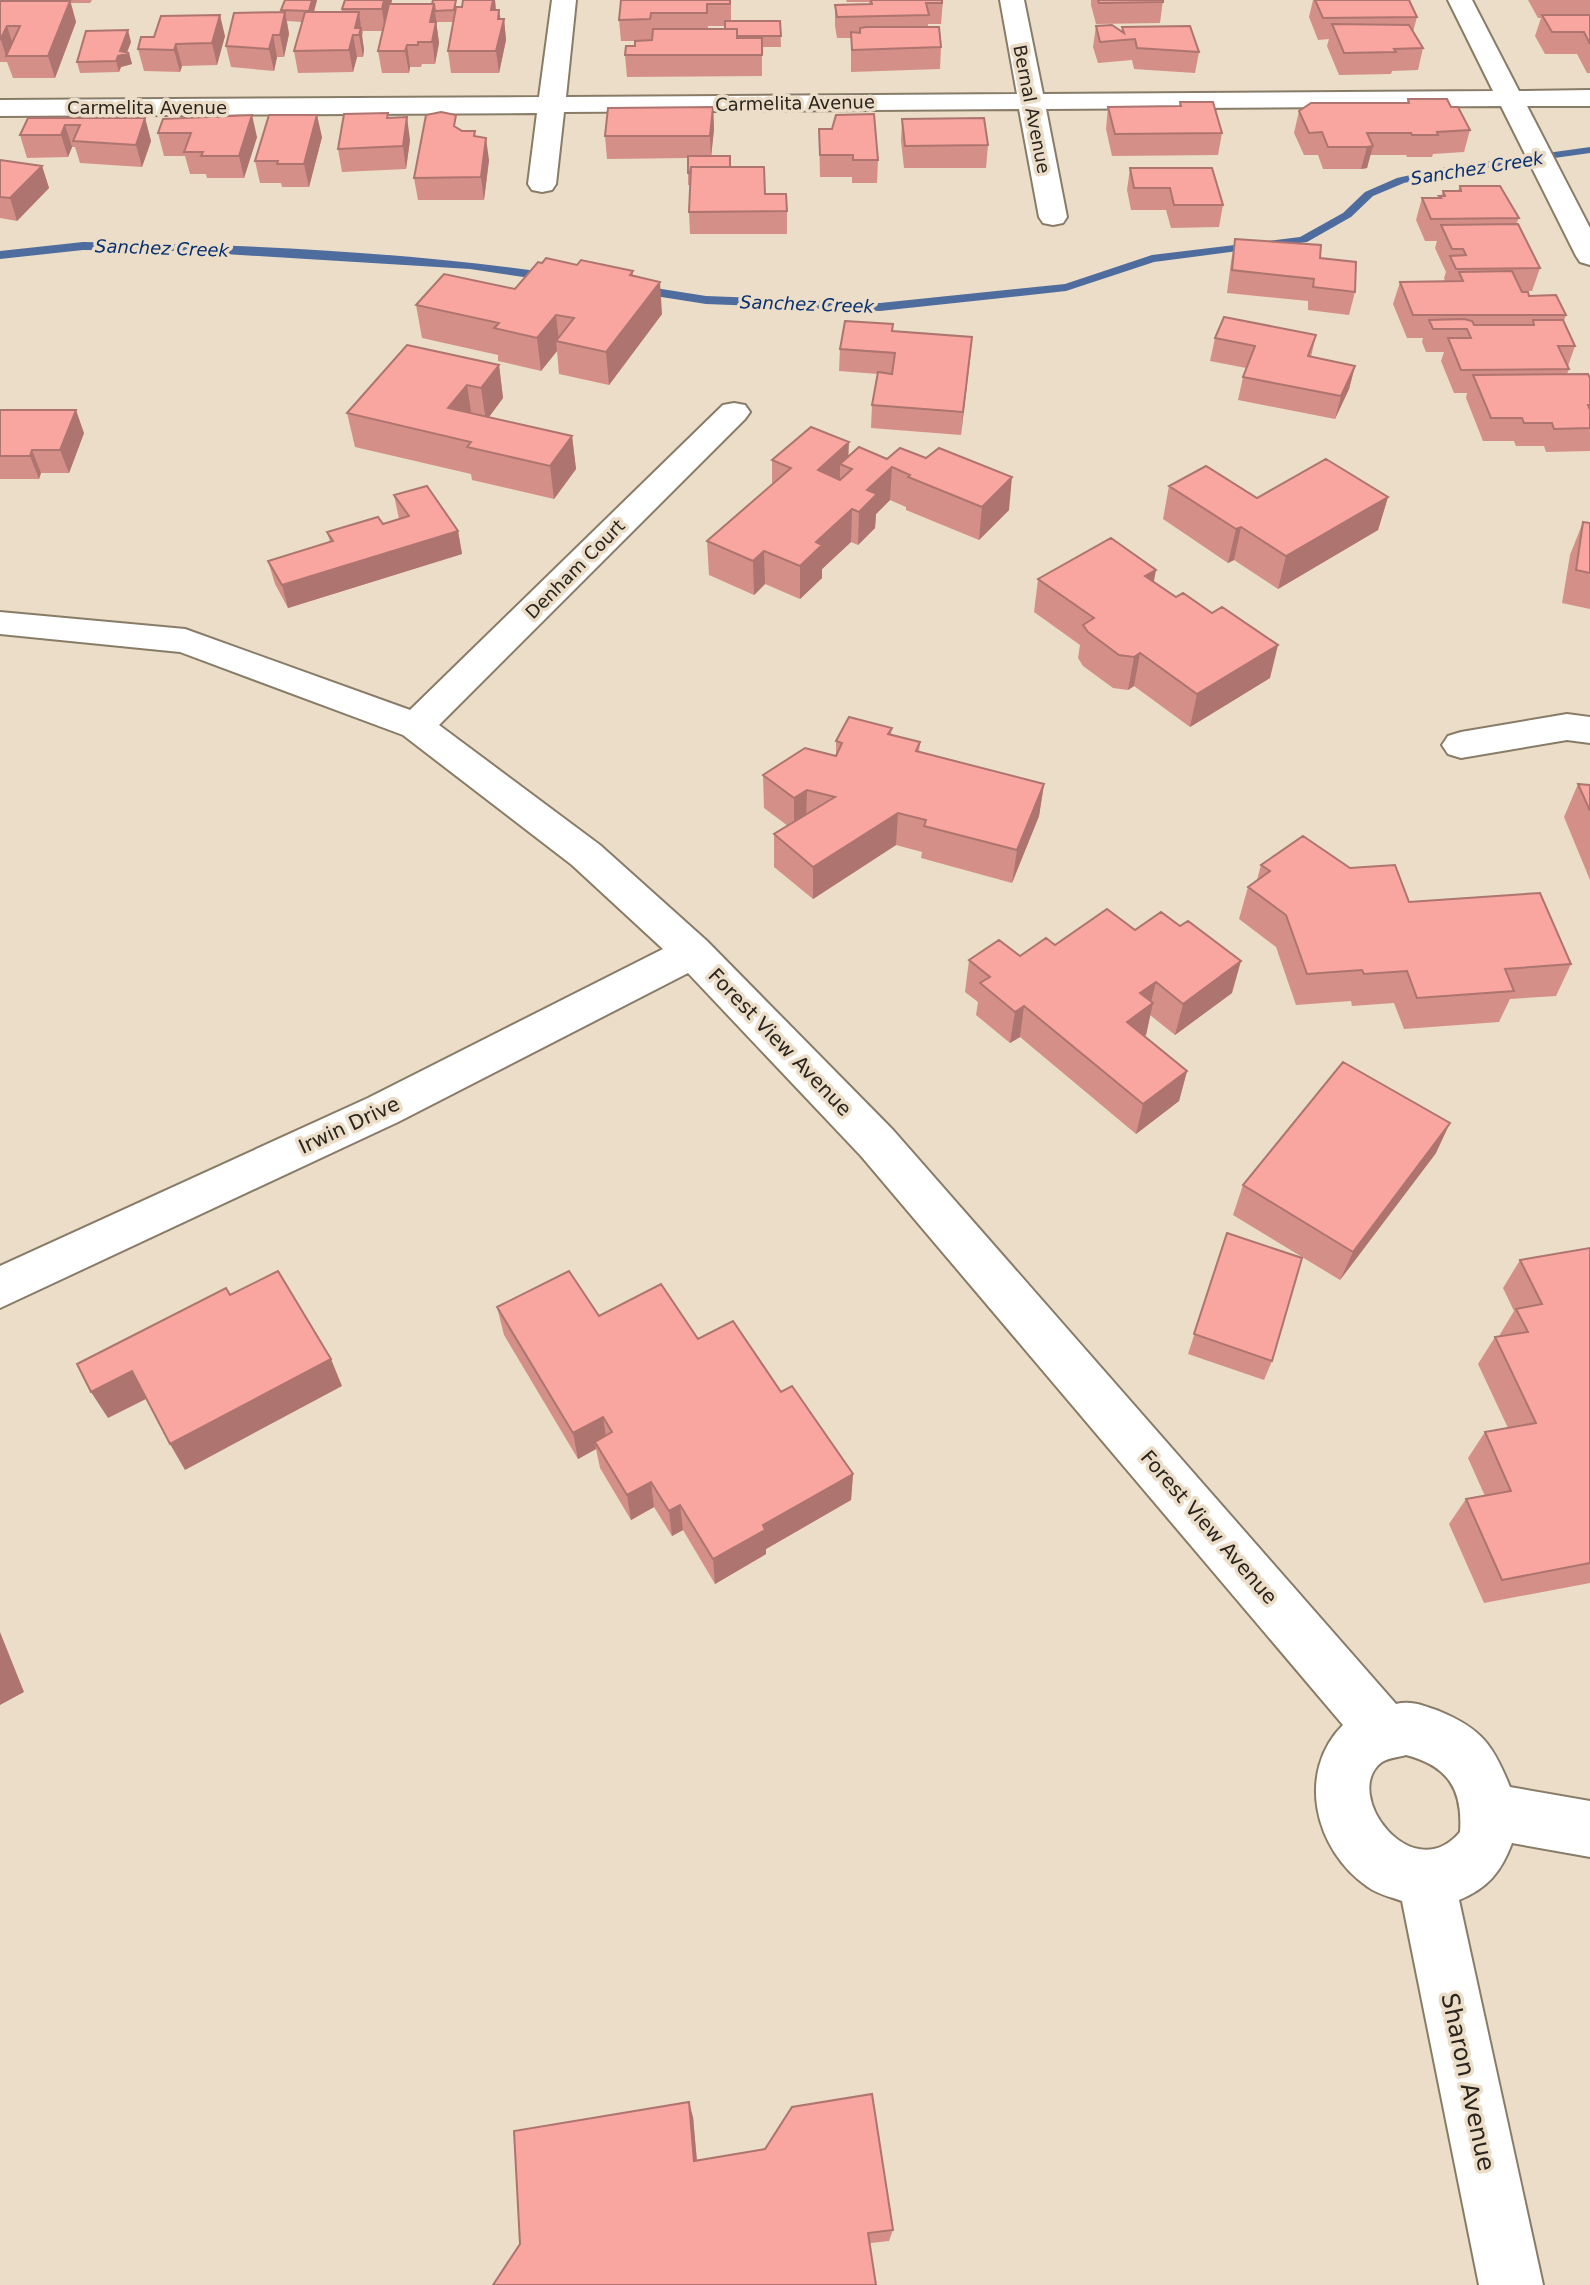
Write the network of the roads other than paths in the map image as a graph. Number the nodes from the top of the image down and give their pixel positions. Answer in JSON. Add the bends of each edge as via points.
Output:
{"nodes":[{"id":1,"x":564,"y":0,"type":"edge"},
{"id":2,"x":1012,"y":0,"type":"edge"},
{"id":3,"x":1460,"y":0,"type":"edge"},
{"id":4,"x":1590,"y":98,"type":"edge"},
{"id":5,"x":1509,"y":99,"type":"junction"},
{"id":6,"x":1030,"y":100,"type":"junction"},
{"id":7,"x":549,"y":105,"type":"junction"},
{"id":8,"x":0,"y":108,"type":"edge"},
{"id":9,"x":542,"y":184,"type":"dead end"},
{"id":10,"x":1053,"y":217,"type":"dead end"},
{"id":11,"x":1590,"y":256,"type":"edge"},
{"id":12,"x":734,"y":412,"type":"dead end"},
{"id":13,"x":0,"y":623,"type":"edge"},
{"id":14,"x":416,"y":726,"type":"junction"},
{"id":15,"x":1590,"y":730,"type":"edge"},
{"id":16,"x":1461,"y":745,"type":"dead end"},
{"id":17,"x":693,"y":952,"type":"junction"},
{"id":18,"x":0,"y":1288,"type":"edge"},
{"id":19,"x":1383,"y":1730,"type":"junction"},
{"id":20,"x":1490,"y":1811,"type":"junction"},
{"id":21,"x":1590,"y":1829,"type":"edge"},
{"id":22,"x":1426,"y":1878,"type":"junction"},
{"id":23,"x":1511,"y":2285,"type":"edge"}],
"edges":[{"from":1,"to":7,"type":"street"},
{"from":2,"to":6,"type":"street","name":"Bernal Avenue"},
{"from":3,"to":5,"type":"street"},
{"from":4,"to":5,"type":"street","name":"Carmelita Avenue"},
{"from":5,"to":6,"type":"street","name":"Carmelita Avenue"},
{"from":5,"to":11,"type":"street"},
{"from":6,"to":7,"type":"street","name":"Carmelita Avenue"},
{"from":6,"to":10,"type":"street","name":"Bernal Avenue"},
{"from":7,"to":8,"type":"street","name":"Carmelita Avenue"},
{"from":7,"to":9,"type":"street"},
{"from":12,"to":14,"type":"street","name":"Denham Court"},
{"from":13,"to":14,"type":"street","name":"Forest View Avenue","via":[[185,641]]},
{"from":14,"to":17,"type":"street","name":"Forest View Avenue","via":[[586,855]]},
{"from":15,"to":16,"type":"street","via":[[1567,727]]},
{"from":17,"to":18,"type":"street","name":"Irwin Drive","via":[[383,1110]]},
{"from":17,"to":19,"type":"street","name":"Forest View Avenue","via":[[877,1143]]},
{"from":19,"to":20,"type":"street","via":[[1406,1728],[1453,1746],[1472,1764]]},
{"from":19,"to":22,"type":"street","via":[[1350,1753],[1342,1774],[1346,1820],[1379,1860],[1401,1873]]},
{"from":20,"to":21,"type":"street"},
{"from":20,"to":22,"type":"street","via":[[1489,1833],[1467,1868]]},
{"from":22,"to":23,"type":"street","name":"Sharon Avenue"}]}
